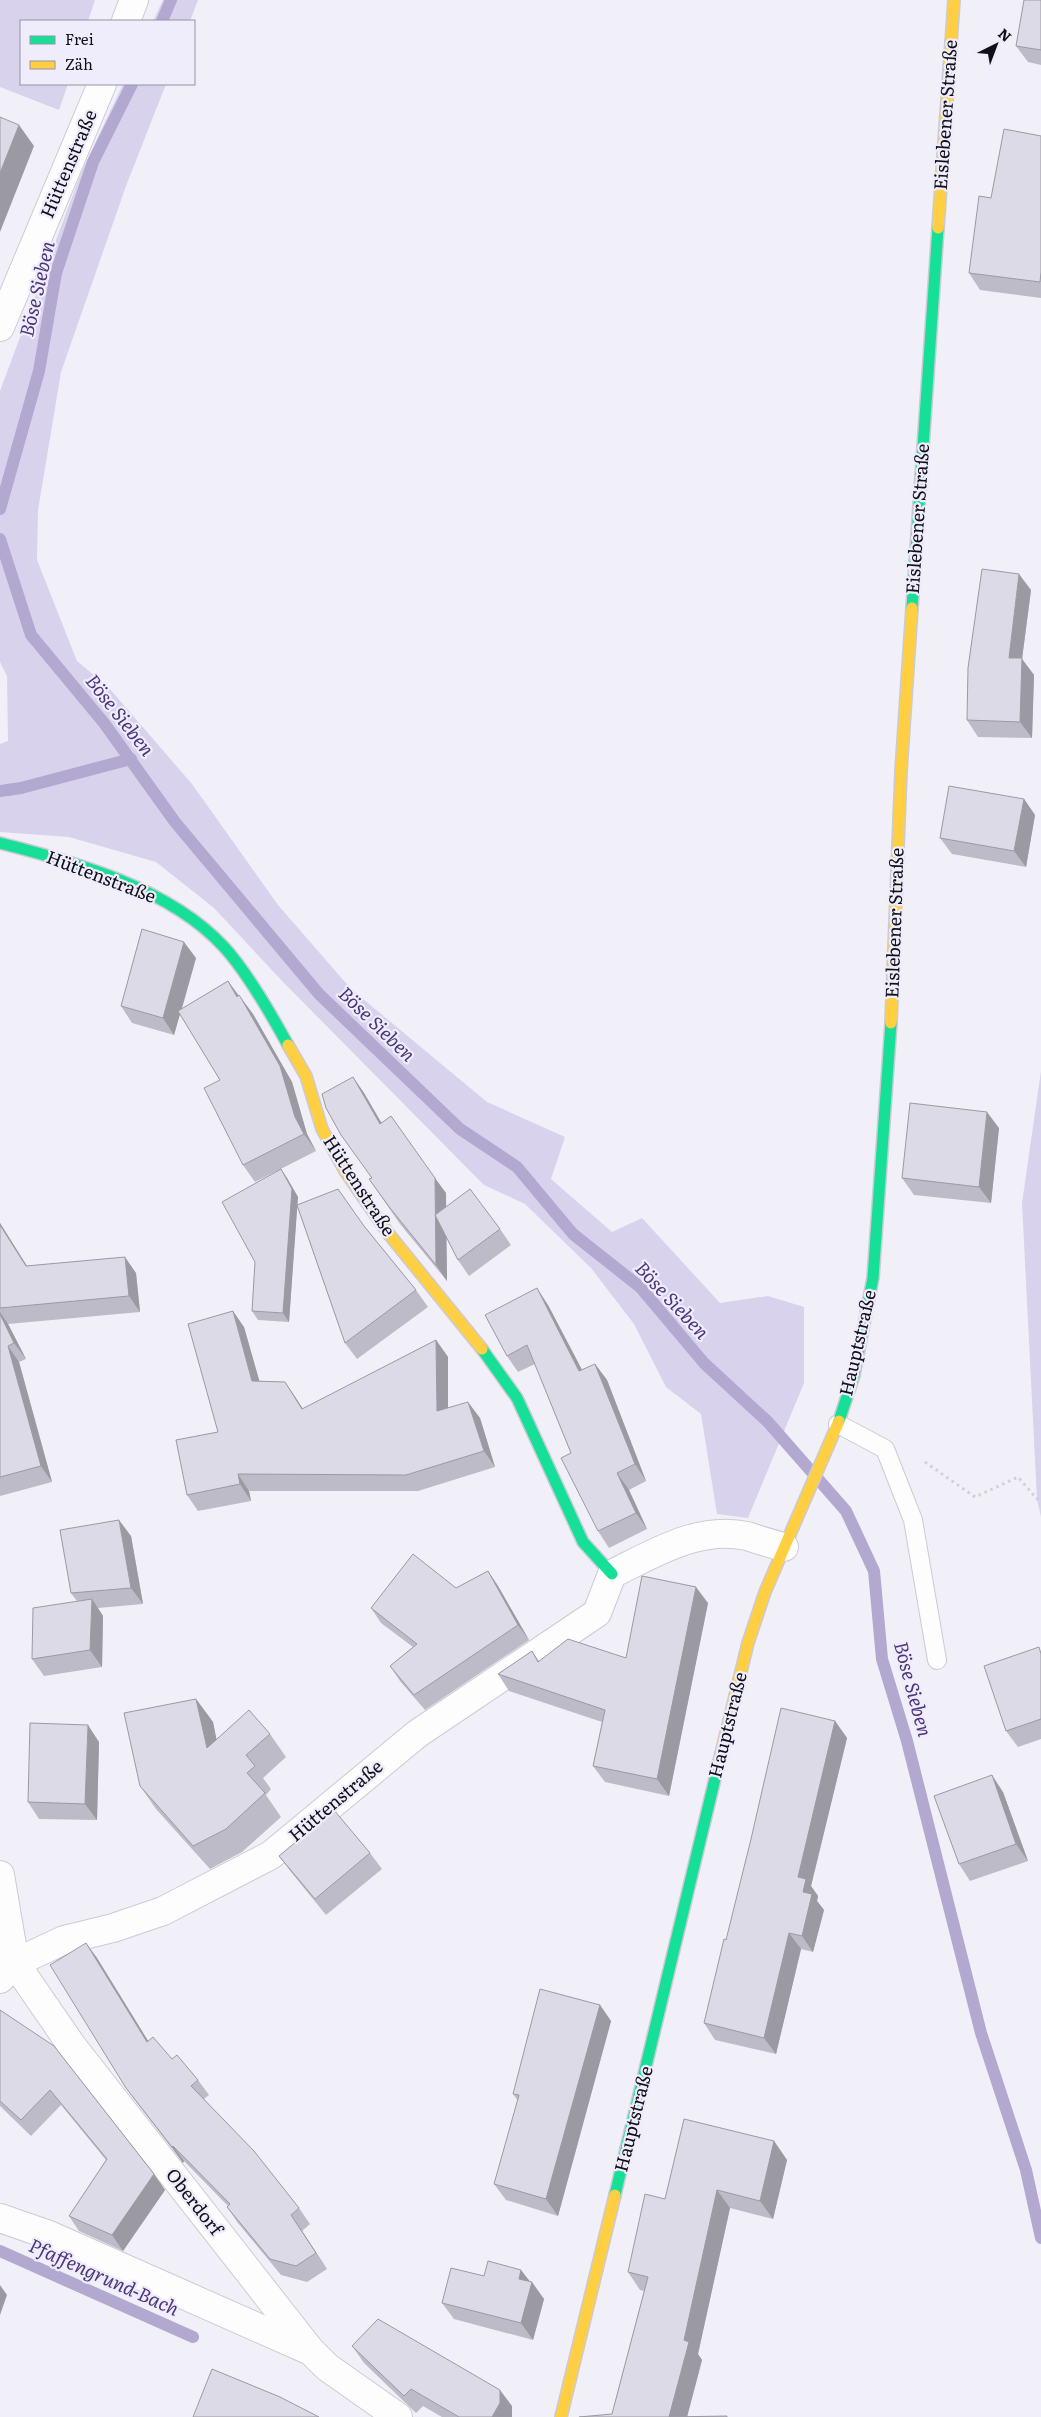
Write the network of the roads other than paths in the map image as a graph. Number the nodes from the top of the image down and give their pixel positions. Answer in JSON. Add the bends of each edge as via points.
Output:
{"nodes":[{"id":1,"x":134,"y":0,"type":"edge"},
{"id":2,"x":954,"y":0,"type":"edge"},
{"id":3,"x":126,"y":20,"type":"edge"},
{"id":4,"x":102,"y":85,"type":"edge"},
{"id":5,"x":0,"y":327,"type":"edge"},
{"id":6,"x":0,"y":843,"type":"edge"},
{"id":7,"x":890,"y":1038,"type":"joint"},
{"id":8,"x":838,"y":1424,"type":"junction"},
{"id":9,"x":784,"y":1547,"type":"junction"},
{"id":10,"x":612,"y":1574,"type":"junction"},
{"id":11,"x":937,"y":1660,"type":"dead end"},
{"id":12,"x":0,"y":1875,"type":"edge"},
{"id":13,"x":7,"y":1971,"type":"edge"},
{"id":14,"x":0,"y":2218,"type":"edge"},
{"id":15,"x":310,"y":2350,"type":"junction"},
{"id":16,"x":398,"y":2417,"type":"edge"},
{"id":17,"x":561,"y":2417,"type":"edge"}],
"edges":[{"from":1,"to":3,"type":"street"},
{"from":2,"to":7,"type":"main road","name":"Eislebener Straße","via":[[901,771]]},
{"from":4,"to":5,"type":"street","name":"Hüttenstraße"},
{"from":6,"to":10,"type":"main road","name":"Hüttenstraße","via":[[68,860],[140,890],[182,910],[224,947],[266,1006],[306,1076],[322,1129],[345,1171],[388,1234],[488,1356],[517,1398],[583,1542]]},
{"from":7,"to":8,"type":"main road","name":"Hauptstraße","via":[[873,1278],[854,1375]]},
{"from":8,"to":9,"type":"main road","name":"Hauptstraße"},
{"from":8,"to":11,"type":"lane","via":[[885,1449],[913,1520]]},
{"from":9,"to":10,"type":"street","via":[[747,1536],[714,1534],[677,1542]]},
{"from":9,"to":17,"type":"main road","name":"Hauptstraße","via":[[765,1592],[732,1702]]},
{"from":10,"to":13,"type":"street","name":"Hüttenstraße","via":[[597,1613],[417,1734],[271,1855],[163,1911],[64,1940]]},
{"from":12,"to":13,"type":"street","name":"Oberdorf"},
{"from":13,"to":15,"type":"street","name":"Oberdorf","via":[[72,2046]]},
{"from":14,"to":15,"type":"street","via":[[50,2235]]},
{"from":15,"to":16,"type":"street","name":"Oberdorf","via":[[327,2367]]}]}
